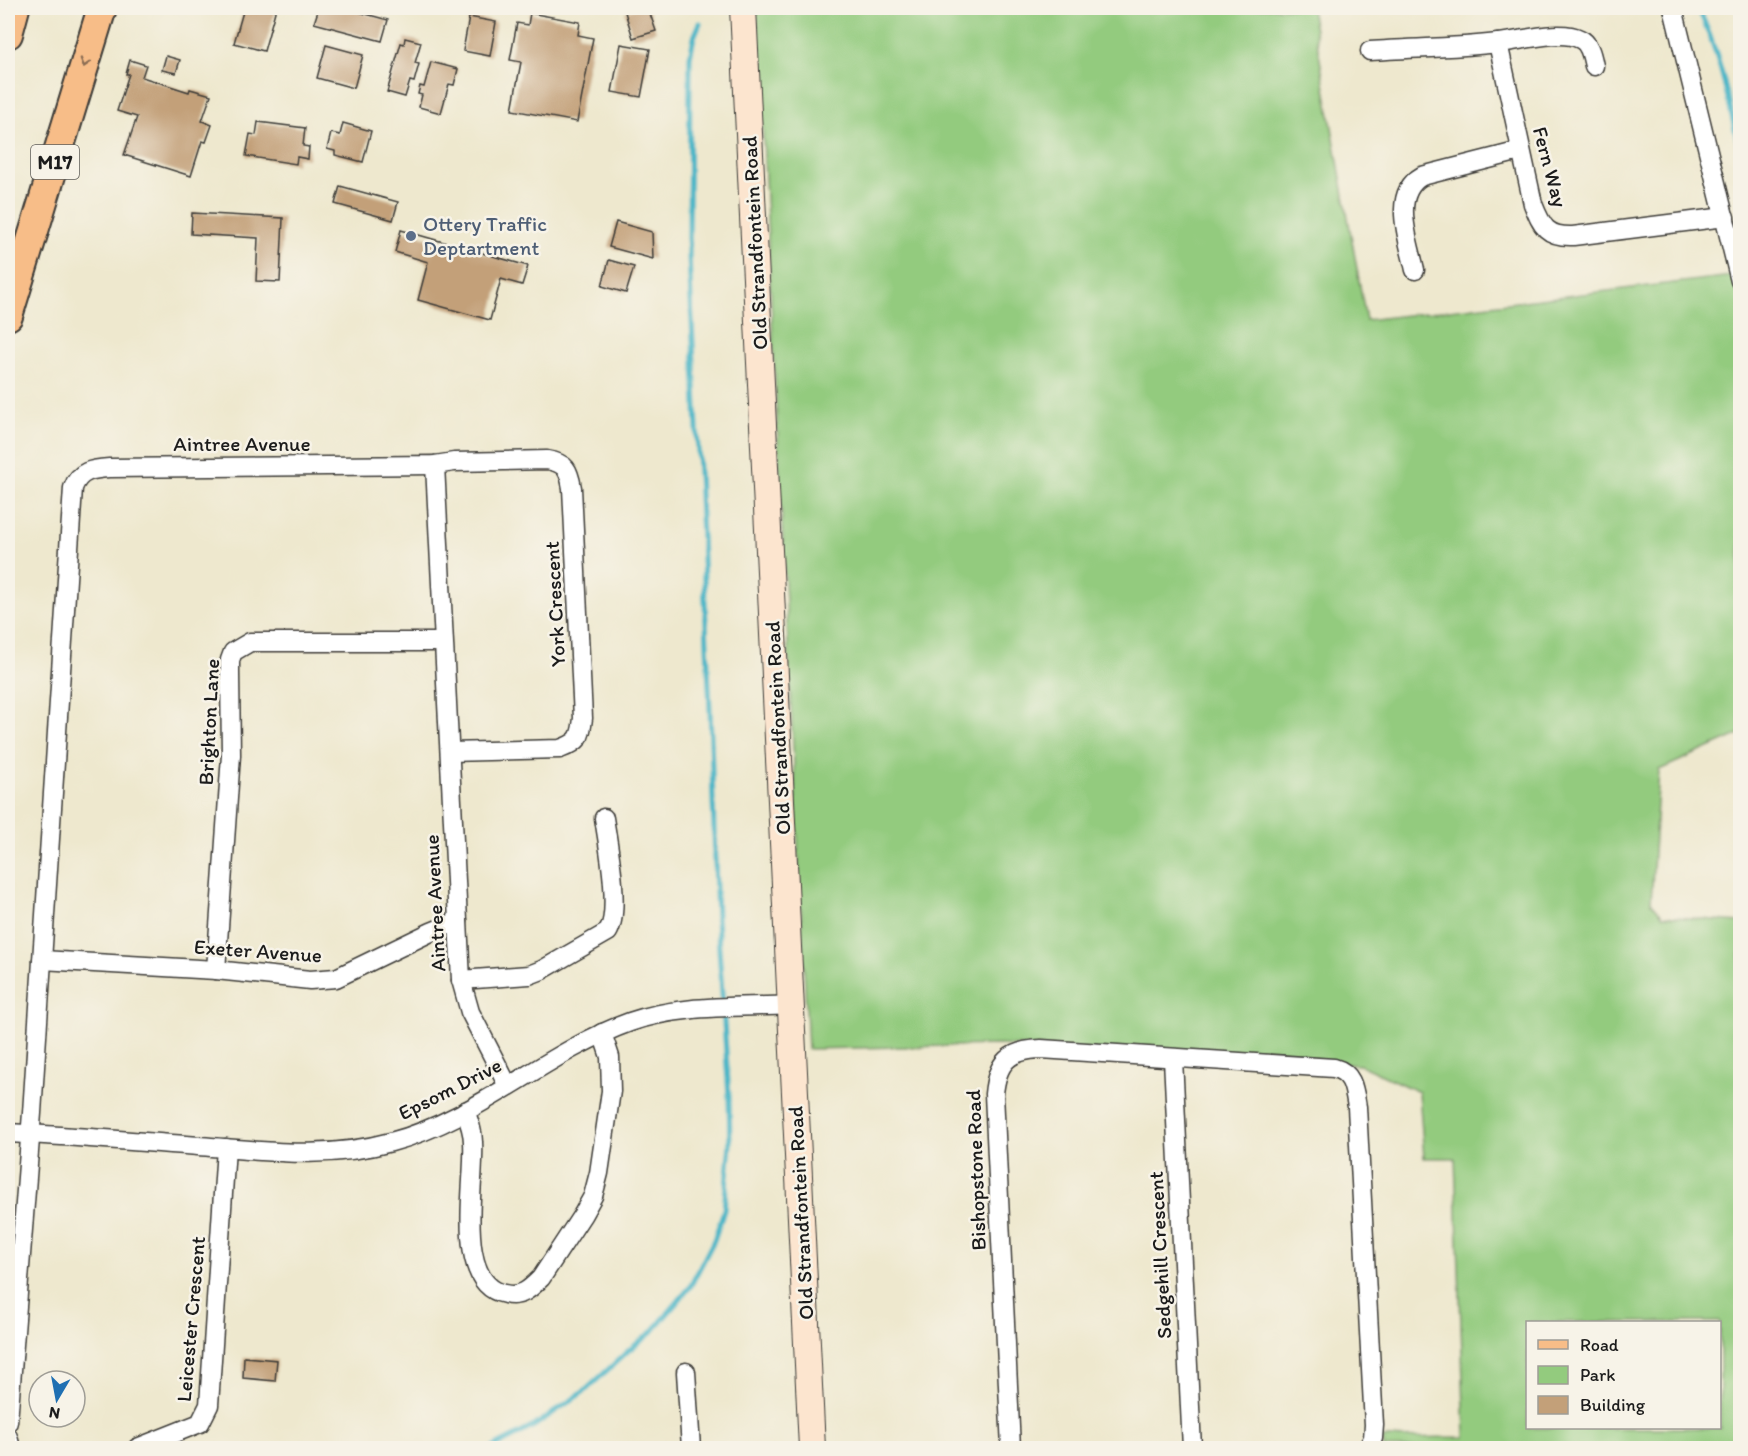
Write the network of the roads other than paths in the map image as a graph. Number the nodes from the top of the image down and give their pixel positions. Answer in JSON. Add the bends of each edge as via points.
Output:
{"nodes":[{"id":1,"x":15,"y":8,"type":"edge"},
{"id":2,"x":102,"y":8,"type":"edge"},
{"id":3,"x":743,"y":8,"type":"edge"},
{"id":4,"x":1673,"y":8,"type":"edge"},
{"id":5,"x":8,"y":34,"type":"edge"},
{"id":6,"x":1498,"y":43,"type":"junction"},
{"id":7,"x":1370,"y":51,"type":"dead end"},
{"id":8,"x":1594,"y":66,"type":"dead end"},
{"id":9,"x":1520,"y":151,"type":"junction"},
{"id":10,"x":1725,"y":217,"type":"junction"},
{"id":11,"x":1415,"y":270,"type":"dead end"},
{"id":12,"x":1740,"y":281,"type":"edge"},
{"id":13,"x":8,"y":316,"type":"edge"},
{"id":14,"x":435,"y":465,"type":"junction"},
{"id":15,"x":443,"y":642,"type":"junction"},
{"id":16,"x":450,"y":752,"type":"junction"},
{"id":17,"x":604,"y":818,"type":"dead end"},
{"id":18,"x":458,"y":921,"type":"junction"},
{"id":19,"x":42,"y":960,"type":"junction"},
{"id":20,"x":216,"y":970,"type":"junction"},
{"id":21,"x":461,"y":980,"type":"junction"},
{"id":22,"x":791,"y":1005,"type":"junction"},
{"id":23,"x":602,"y":1033,"type":"junction"},
{"id":24,"x":1173,"y":1059,"type":"junction"},
{"id":25,"x":508,"y":1086,"type":"junction"},
{"id":26,"x":465,"y":1111,"type":"junction"},
{"id":27,"x":8,"y":1133,"type":"edge"},
{"id":28,"x":30,"y":1134,"type":"junction"},
{"id":29,"x":226,"y":1148,"type":"junction"},
{"id":30,"x":686,"y":1372,"type":"dead end"},
{"id":31,"x":8,"y":1422,"type":"edge"},
{"id":32,"x":8,"y":1437,"type":"edge"},
{"id":33,"x":11,"y":1449,"type":"edge"},
{"id":34,"x":137,"y":1449,"type":"edge"},
{"id":35,"x":691,"y":1449,"type":"edge"},
{"id":36,"x":812,"y":1449,"type":"edge"},
{"id":37,"x":1011,"y":1449,"type":"edge"},
{"id":38,"x":1192,"y":1449,"type":"edge"},
{"id":39,"x":1368,"y":1449,"type":"edge"}],
"edges":[{"from":1,"to":5,"type":"main road"},
{"from":2,"to":13,"type":"main road","number":"M17","one_way":true},
{"from":3,"to":22,"type":"street","name":"Old Strandfontein Road"},
{"from":4,"to":10,"type":"street"},
{"from":6,"to":7,"type":"street"},
{"from":6,"to":8,"type":"street","via":[[1572,36],[1590,50]]},
{"from":6,"to":9,"type":"street","name":"Fern Way"},
{"from":9,"to":10,"type":"street","name":"Fern Way","via":[[1538,216],[1544,228],[1553,234],[1573,236]]},
{"from":9,"to":11,"type":"street","via":[[1422,176],[1410,185],[1403,206]]},
{"from":10,"to":12,"type":"street"},
{"from":14,"to":15,"type":"street","name":"Aintree Avenue"},
{"from":14,"to":16,"type":"street","name":"York Crescent","via":[[557,462],[570,475],[572,500],[581,735],[573,745],[560,749]]},
{"from":14,"to":19,"type":"street","name":"Aintree Avenue","via":[[109,468],[85,471],[76,480]]},
{"from":15,"to":16,"type":"street","name":"Aintree Avenue"},
{"from":15,"to":20,"type":"street","name":"Brighton Lane","via":[[250,642],[233,651],[231,755]]},
{"from":16,"to":18,"type":"street","name":"Aintree Avenue"},
{"from":17,"to":21,"type":"street","via":[[614,913],[608,932],[535,972]]},
{"from":18,"to":20,"type":"street","name":"Exeter Avenue","via":[[336,978],[310,980]]},
{"from":18,"to":21,"type":"street","name":"Aintree Avenue"},
{"from":19,"to":20,"type":"street","name":"Exeter Avenue"},
{"from":19,"to":28,"type":"street","name":"Aintree Avenue"},
{"from":21,"to":25,"type":"street","name":"Aintree Avenue","via":[[470,1012]]},
{"from":22,"to":23,"type":"street","name":"Epsom Drive","via":[[654,1015]]},
{"from":22,"to":36,"type":"street","name":"Old Strandfontein Road"},
{"from":23,"to":25,"type":"street","name":"Epsom Drive"},
{"from":23,"to":26,"type":"street","via":[[610,1057],[611,1091],[593,1196],[541,1278],[521,1294],[510,1295],[489,1288],[476,1266],[471,1223],[473,1141]]},
{"from":24,"to":37,"type":"street","name":"Bishopstone Road","via":[[1034,1049],[1013,1055],[999,1068],[993,1094]]},
{"from":24,"to":38,"type":"street","name":"Sedgehill Crescent"},
{"from":24,"to":39,"type":"street","name":"Bishopstone Road","via":[[1334,1068],[1348,1075],[1352,1082],[1357,1107],[1373,1413]]},
{"from":25,"to":26,"type":"street","name":"Epsom Drive"},
{"from":26,"to":29,"type":"street","name":"Epsom Drive","via":[[418,1134],[359,1150],[306,1154]]},
{"from":27,"to":28,"type":"street","name":"Epsom Drive"},
{"from":28,"to":29,"type":"street","name":"Epsom Drive"},
{"from":28,"to":31,"type":"street"},
{"from":29,"to":34,"type":"street","name":"Leicester Crescent","via":[[209,1405],[200,1423]]},
{"from":30,"to":35,"type":"street"},
{"from":32,"to":33,"type":"street"}]}
